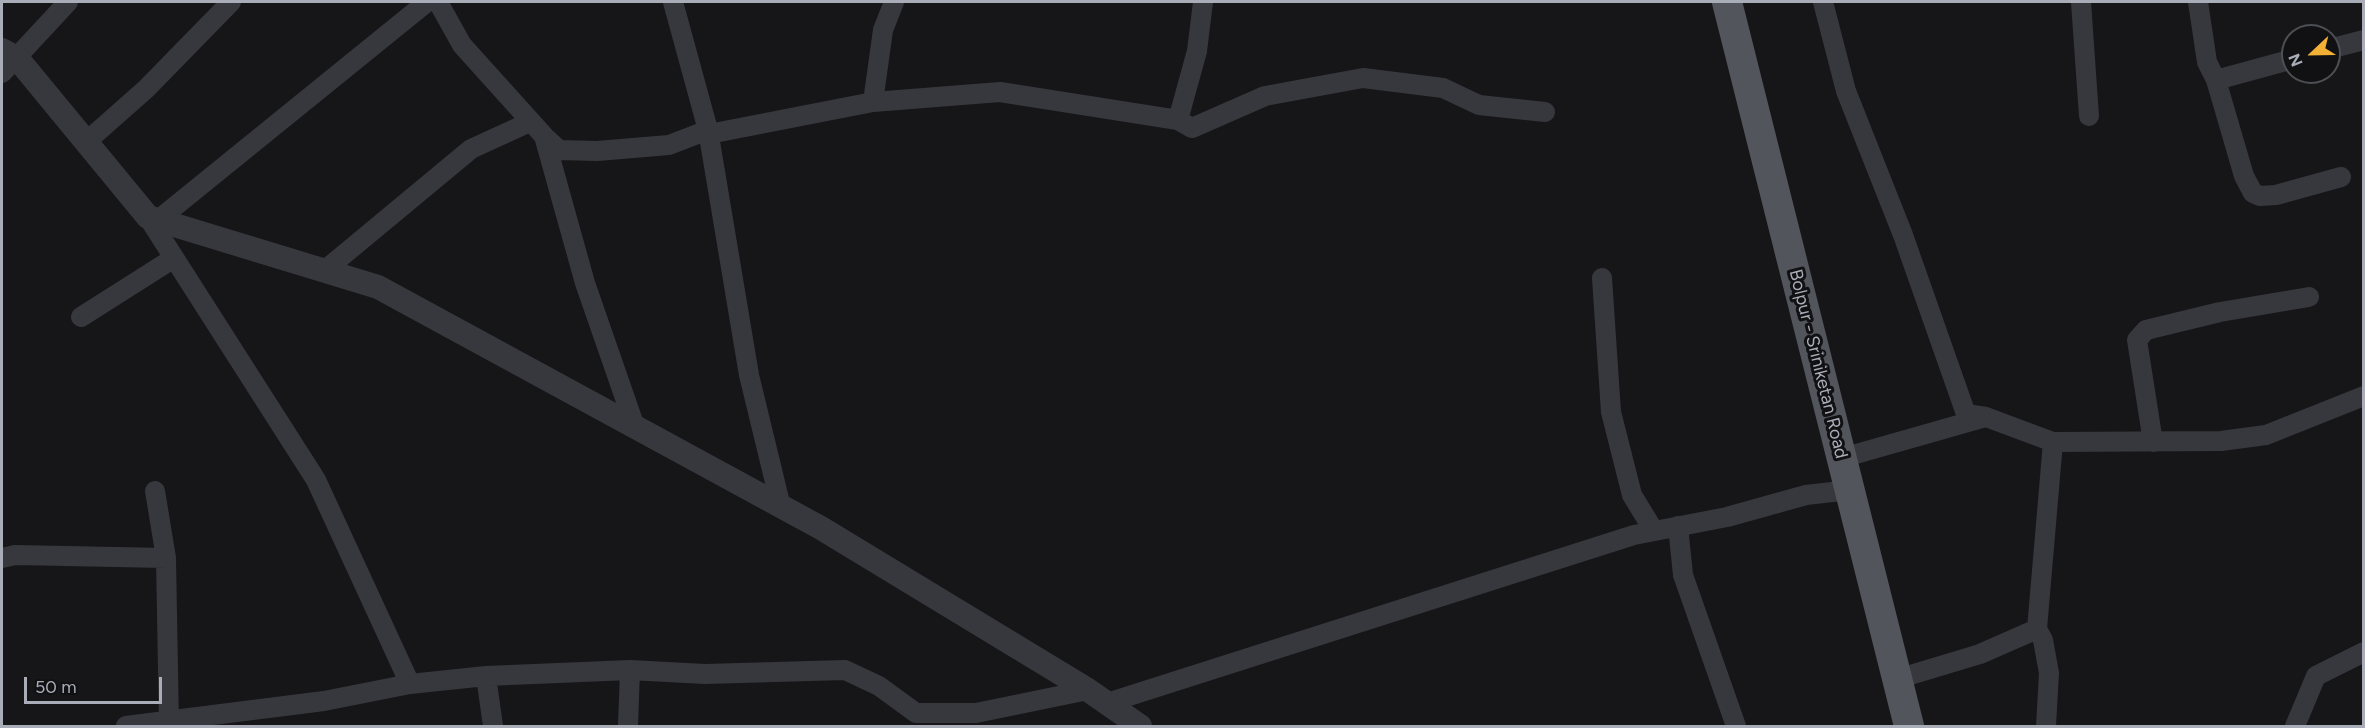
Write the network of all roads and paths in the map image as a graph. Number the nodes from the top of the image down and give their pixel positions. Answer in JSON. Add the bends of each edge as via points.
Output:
{"nodes":[{"id":1,"x":68,"y":2,"type":"edge"},
{"id":2,"x":231,"y":2,"type":"edge"},
{"id":3,"x":427,"y":2,"type":"edge"},
{"id":4,"x":438,"y":2,"type":"edge"},
{"id":5,"x":673,"y":2,"type":"edge"},
{"id":6,"x":894,"y":2,"type":"edge"},
{"id":7,"x":1203,"y":2,"type":"edge"},
{"id":8,"x":1727,"y":2,"type":"edge"},
{"id":9,"x":1823,"y":2,"type":"edge"},
{"id":10,"x":2078,"y":2,"type":"edge"},
{"id":11,"x":2198,"y":2,"type":"edge"},
{"id":12,"x":2364,"y":40,"type":"edge"},
{"id":13,"x":2341,"y":46,"type":"edge"},
{"id":14,"x":7,"y":60,"type":"edge"},
{"id":15,"x":2281,"y":62,"type":"edge"},
{"id":16,"x":2216,"y":80,"type":"junction"},
{"id":17,"x":873,"y":102,"type":"junction"},
{"id":18,"x":1545,"y":112,"type":"dead end"},
{"id":19,"x":2089,"y":116,"type":"dead end"},
{"id":20,"x":1178,"y":120,"type":"junction"},
{"id":21,"x":530,"y":123,"type":"junction"},
{"id":22,"x":708,"y":132,"type":"junction"},
{"id":23,"x":544,"y":136,"type":"junction"},
{"id":24,"x":86,"y":142,"type":"junction"},
{"id":25,"x":2341,"y":177,"type":"dead end"},
{"id":26,"x":153,"y":218,"type":"junction"},
{"id":27,"x":174,"y":258,"type":"junction"},
{"id":28,"x":324,"y":271,"type":"junction"},
{"id":29,"x":1602,"y":278,"type":"dead end"},
{"id":30,"x":2309,"y":297,"type":"dead end"},
{"id":31,"x":81,"y":316,"type":"dead end"},
{"id":32,"x":2364,"y":396,"type":"edge"},
{"id":33,"x":1986,"y":417,"type":"junction"},
{"id":34,"x":635,"y":427,"type":"junction"},
{"id":35,"x":2053,"y":442,"type":"junction"},
{"id":36,"x":2152,"y":442,"type":"junction"},
{"id":37,"x":1842,"y":458,"type":"junction"},
{"id":38,"x":1850,"y":490,"type":"junction"},
{"id":39,"x":155,"y":491,"type":"dead end"},
{"id":40,"x":781,"y":507,"type":"junction"},
{"id":41,"x":1678,"y":526,"type":"junction"},
{"id":42,"x":1654,"y":531,"type":"junction"},
{"id":43,"x":2,"y":558,"type":"edge"},
{"id":44,"x":166,"y":558,"type":"junction"},
{"id":45,"x":2037,"y":629,"type":"junction"},
{"id":46,"x":2364,"y":652,"type":"edge"},
{"id":47,"x":630,"y":670,"type":"junction"},
{"id":48,"x":486,"y":676,"type":"junction"},
{"id":49,"x":1897,"y":679,"type":"junction"},
{"id":50,"x":410,"y":684,"type":"junction"},
{"id":51,"x":1097,"y":696,"type":"junction"},
{"id":52,"x":978,"y":720,"type":"edge"},
{"id":53,"x":168,"y":724,"type":"edge"},
{"id":54,"x":126,"y":726,"type":"edge"},
{"id":55,"x":493,"y":726,"type":"edge"},
{"id":56,"x":628,"y":726,"type":"edge"},
{"id":57,"x":930,"y":726,"type":"edge"},
{"id":58,"x":1140,"y":726,"type":"edge"},
{"id":59,"x":1736,"y":726,"type":"edge"},
{"id":60,"x":1909,"y":726,"type":"edge"},
{"id":61,"x":2046,"y":726,"type":"edge"},
{"id":62,"x":2295,"y":726,"type":"edge"}],
"edges":[{"from":1,"to":14,"type":"street"},
{"from":2,"to":24,"type":"street","via":[[146,89]]},
{"from":3,"to":26,"type":"street"},
{"from":4,"to":21,"type":"street","via":[[462,45]]},
{"from":5,"to":22,"type":"street"},
{"from":6,"to":17,"type":"street","via":[[883,30]]},
{"from":7,"to":20,"type":"street","via":[[1197,51]]},
{"from":8,"to":37,"type":"main road","name":"Bolpur - Sriniketan Road"},
{"from":9,"to":33,"type":"street","via":[[1846,91],[1903,235],[1966,414]]},
{"from":10,"to":19,"type":"street"},
{"from":11,"to":16,"type":"street","via":[[2207,62]]},
{"from":12,"to":13,"type":"street"},
{"from":14,"to":24,"type":"street"},
{"from":15,"to":16,"type":"street"},
{"from":16,"to":25,"type":"street","via":[[2244,176],[2253,193],[2276,195]]},
{"from":17,"to":20,"type":"street","via":[[1000,92]]},
{"from":17,"to":22,"type":"street"},
{"from":18,"to":20,"type":"street","via":[[1479,105],[1443,88],[1363,78],[1265,96],[1192,128]]},
{"from":21,"to":23,"type":"street"},
{"from":21,"to":28,"type":"street","via":[[471,149]]},
{"from":22,"to":23,"type":"street","via":[[669,145],[597,151],[559,150]]},
{"from":22,"to":40,"type":"street","via":[[749,375]]},
{"from":23,"to":34,"type":"street","via":[[585,283]]},
{"from":24,"to":26,"type":"street"},
{"from":26,"to":27,"type":"street"},
{"from":26,"to":28,"type":"street"},
{"from":27,"to":31,"type":"street"},
{"from":27,"to":50,"type":"street","via":[[316,480]]},
{"from":28,"to":34,"type":"street","via":[[378,287]]},
{"from":29,"to":42,"type":"street","via":[[1611,412],[1632,495]]},
{"from":30,"to":36,"type":"street","via":[[2146,330],[2137,340]]},
{"from":32,"to":36,"type":"street","via":[[2266,435],[2221,441]]},
{"from":33,"to":35,"type":"street"},
{"from":33,"to":37,"type":"street"},
{"from":34,"to":40,"type":"street"},
{"from":35,"to":36,"type":"street"},
{"from":35,"to":45,"type":"street"},
{"from":37,"to":38,"type":"main road","name":"Bolpur - Sriniketan Road"},
{"from":38,"to":41,"type":"street","via":[[1806,495]]},
{"from":38,"to":49,"type":"main road","name":"Bolpur - Sriniketan Road"},
{"from":39,"to":44,"type":"street"},
{"from":40,"to":51,"type":"street"},
{"from":41,"to":42,"type":"street"},
{"from":41,"to":59,"type":"street","via":[[1683,575]]},
{"from":42,"to":51,"type":"street"},
{"from":43,"to":44,"type":"street"},
{"from":44,"to":53,"type":"street"},
{"from":45,"to":49,"type":"street","via":[[1980,654]]},
{"from":45,"to":61,"type":"street","via":[[2049,673]]},
{"from":46,"to":62,"type":"street","via":[[2316,676]]},
{"from":47,"to":48,"type":"street"},
{"from":47,"to":52,"type":"street","via":[[705,675],[845,670],[879,686],[916,713]]},
{"from":47,"to":56,"type":"street"},
{"from":48,"to":50,"type":"street"},
{"from":48,"to":55,"type":"street"},
{"from":49,"to":60,"type":"main road","name":"Bolpur - Sriniketan Road"},
{"from":50,"to":53,"type":"street"},
{"from":51,"to":52,"type":"street"},
{"from":51,"to":58,"type":"street"},
{"from":52,"to":57,"type":"street"},
{"from":53,"to":54,"type":"street"}]}
